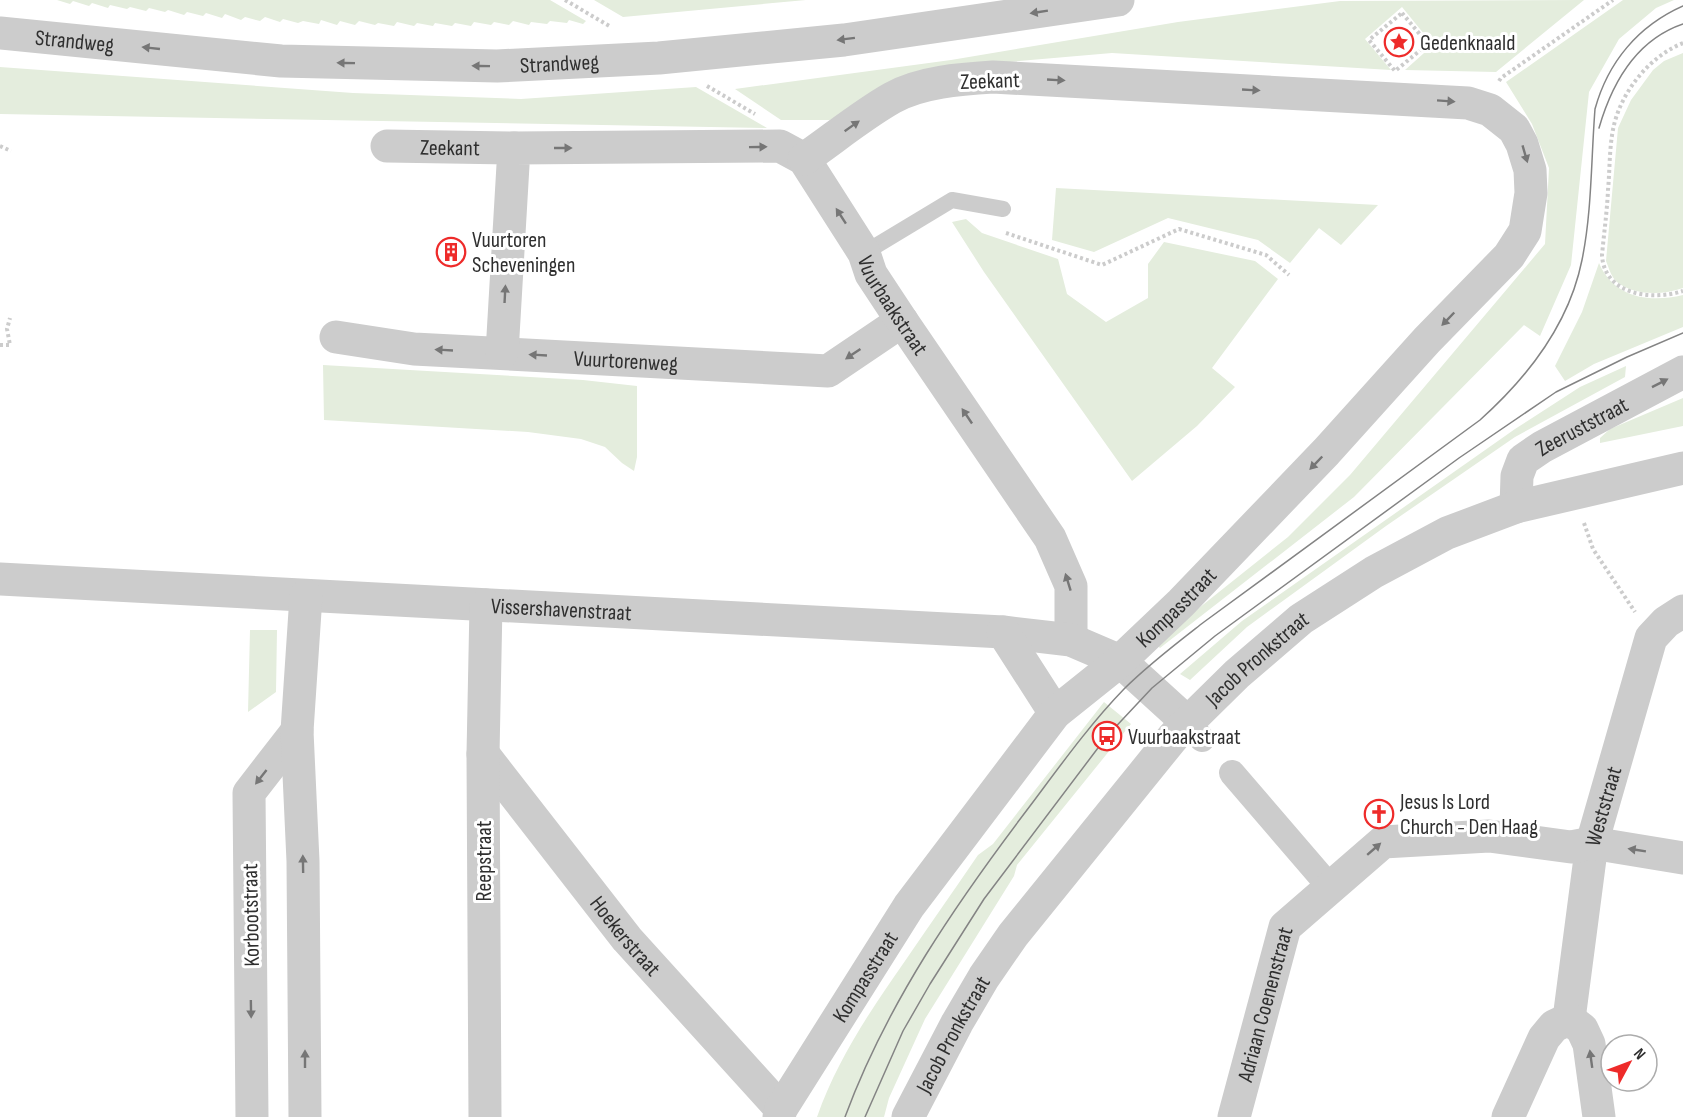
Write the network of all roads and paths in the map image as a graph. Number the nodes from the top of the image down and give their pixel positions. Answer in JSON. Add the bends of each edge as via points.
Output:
{"nodes":[{"id":1,"x":566,"y":0,"type":"edge"},
{"id":2,"x":1118,"y":0,"type":"edge"},
{"id":3,"x":1612,"y":0,"type":"edge"},
{"id":4,"x":611,"y":27,"type":"dead end"},
{"id":5,"x":0,"y":33,"type":"edge"},
{"id":6,"x":1683,"y":43,"type":"edge"},
{"id":7,"x":1428,"y":44,"type":"joint"},
{"id":8,"x":728,"y":99,"type":"dead end"},
{"id":9,"x":1490,"y":110,"type":"junction"},
{"id":10,"x":748,"y":111,"type":"dead end"},
{"id":11,"x":0,"y":146,"type":"edge"},
{"id":12,"x":387,"y":146,"type":"dead end"},
{"id":13,"x":514,"y":148,"type":"junction"},
{"id":14,"x":11,"y":151,"type":"dead end"},
{"id":15,"x":804,"y":159,"type":"junction"},
{"id":16,"x":1004,"y":209,"type":"dead end"},
{"id":17,"x":996,"y":230,"type":"dead end"},
{"id":18,"x":864,"y":253,"type":"junction"},
{"id":19,"x":1289,"y":275,"type":"dead end"},
{"id":20,"x":1683,"y":291,"type":"edge"},
{"id":21,"x":10,"y":318,"type":"dead end"},
{"id":22,"x":902,"y":321,"type":"junction"},
{"id":23,"x":336,"y":337,"type":"dead end"},
{"id":24,"x":0,"y":345,"type":"edge"},
{"id":25,"x":502,"y":353,"type":"junction"},
{"id":26,"x":1683,"y":372,"type":"edge"},
{"id":27,"x":1683,"y":468,"type":"edge"},
{"id":28,"x":1516,"y":507,"type":"junction"},
{"id":29,"x":1588,"y":533,"type":"dead end"},
{"id":30,"x":0,"y":579,"type":"edge"},
{"id":31,"x":306,"y":596,"type":"junction"},
{"id":32,"x":486,"y":605,"type":"junction"},
{"id":33,"x":1683,"y":611,"type":"edge"},
{"id":34,"x":1003,"y":632,"type":"junction"},
{"id":35,"x":1651,"y":638,"type":"junction"},
{"id":36,"x":1071,"y":640,"type":"junction"},
{"id":37,"x":1120,"y":661,"type":"junction"},
{"id":38,"x":1055,"y":713,"type":"junction"},
{"id":39,"x":297,"y":731,"type":"junction"},
{"id":40,"x":1195,"y":731,"type":"junction"},
{"id":41,"x":483,"y":754,"type":"junction"},
{"id":42,"x":1232,"y":773,"type":"dead end"},
{"id":43,"x":1592,"y":843,"type":"junction"},
{"id":44,"x":1683,"y":858,"type":"edge"},
{"id":45,"x":1330,"y":887,"type":"junction"},
{"id":46,"x":1569,"y":1019,"type":"junction"},
{"id":47,"x":780,"y":1113,"type":"edge"},
{"id":48,"x":252,"y":1117,"type":"edge"},
{"id":49,"x":305,"y":1117,"type":"edge"},
{"id":50,"x":485,"y":1117,"type":"edge"},
{"id":51,"x":908,"y":1117,"type":"edge"},
{"id":52,"x":1234,"y":1117,"type":"edge"},
{"id":53,"x":1508,"y":1117,"type":"edge"},
{"id":54,"x":1599,"y":1117,"type":"edge"}],
"edges":[{"from":1,"to":4,"type":"path"},
{"from":2,"to":5,"type":"street","name":"Strandweg","one_way":true,"via":[[844,39],[659,57],[497,66],[281,62]]},
{"from":3,"to":9,"type":"path","via":[[1501,78]]},
{"from":6,"to":20,"type":"path","via":[[1652,62],[1618,113],[1602,255],[1607,273],[1625,289],[1645,295]]},
{"from":7,"to":7,"type":"path","via":[[1402,13],[1369,40],[1395,71]]},
{"from":8,"to":10,"type":"path"},
{"from":15,"to":9,"type":"street","name":"Zeekant","one_way":true,"via":[[894,97],[958,79],[993,77],[1442,100]]},
{"from":9,"to":37,"type":"street","name":"Kompasstraat","one_way":true,"via":[[1514,129],[1530,171],[1525,231],[1509,256],[1233,550]]},
{"from":11,"to":14,"type":"path"},
{"from":12,"to":13,"type":"street","name":"Zeekant"},
{"from":13,"to":15,"type":"street","name":"Zeekant","one_way":true,"via":[[780,146]]},
{"from":25,"to":13,"type":"street","name":"Zeekant","one_way":true},
{"from":18,"to":15,"type":"street","name":"Vuurbaakstraat","one_way":true},
{"from":16,"to":18,"type":"lane","via":[[952,200]]},
{"from":17,"to":19,"type":"path","via":[[1102,265],[1179,229],[1266,255]]},
{"from":18,"to":22,"type":"street","name":"Vuurbaakstraat","via":[[871,274]]},
{"from":21,"to":24,"type":"path","via":[[10,345]]},
{"from":22,"to":25,"type":"street","name":"Vuurtorenweg","one_way":true,"via":[[828,370]]},
{"from":36,"to":22,"type":"street","name":"Vuurbaakstraat","one_way":true,"via":[[1071,586],[1050,538]]},
{"from":25,"to":23,"type":"street","name":"Vuurtorenweg","one_way":true,"via":[[414,349]]},
{"from":28,"to":26,"type":"street","name":"Zeeruststraat","one_way":true,"via":[[1517,476],[1523,460]]},
{"from":27,"to":28,"type":"street","name":"Jacob Pronkstraat"},
{"from":28,"to":40,"type":"street","name":"Jacob Pronkstraat","via":[[1448,533],[1374,572],[1300,619],[1237,674]]},
{"from":29,"to":35,"type":"path","via":[[1593,549]]},
{"from":30,"to":31,"type":"street","name":"Vissershavenstraat"},
{"from":31,"to":32,"type":"street","name":"Vissershavenstraat"},
{"from":31,"to":39,"type":"street"},
{"from":32,"to":34,"type":"street","name":"Vissershavenstraat"},
{"from":32,"to":41,"type":"street","name":"Reepstraat"},
{"from":33,"to":35,"type":"street"},
{"from":34,"to":36,"type":"street","name":"Vissershavenstraat"},
{"from":34,"to":38,"type":"street"},
{"from":35,"to":43,"type":"street","name":"Weststraat"},
{"from":36,"to":37,"type":"street","name":"Vissershavenstraat"},
{"from":37,"to":38,"type":"street","name":"Kompasstraat"},
{"from":37,"to":40,"type":"street"},
{"from":38,"to":47,"type":"street","name":"Kompasstraat","via":[[909,906]]},
{"from":39,"to":48,"type":"street","name":"Korbootstraat","one_way":true,"via":[[249,792]]},
{"from":49,"to":39,"type":"street","one_way":true,"via":[[303,861]]},
{"from":40,"to":51,"type":"street","name":"Jacob Pronkstraat","via":[[1013,934],[957,1023]]},
{"from":41,"to":47,"type":"street","name":"Hoekerstraat","via":[[627,939]]},
{"from":41,"to":50,"type":"street","name":"Reepstraat"},
{"from":42,"to":45,"type":"street"},
{"from":44,"to":43,"type":"street","name":"Adriaan Coenenstraat","one_way":true},
{"from":45,"to":43,"type":"street","name":"Adriaan Coenenstraat","one_way":true,"via":[[1383,842],[1489,836],[1571,847]]},
{"from":43,"to":46,"type":"street","name":"Weststraat"},
{"from":45,"to":52,"type":"street","name":"Adriaan Coenenstraat","via":[[1285,927]]},
{"from":46,"to":53,"type":"street","via":[[1554,1026],[1544,1038]]},
{"from":54,"to":46,"type":"street","one_way":true,"via":[[1589,1044],[1582,1029]]}]}
